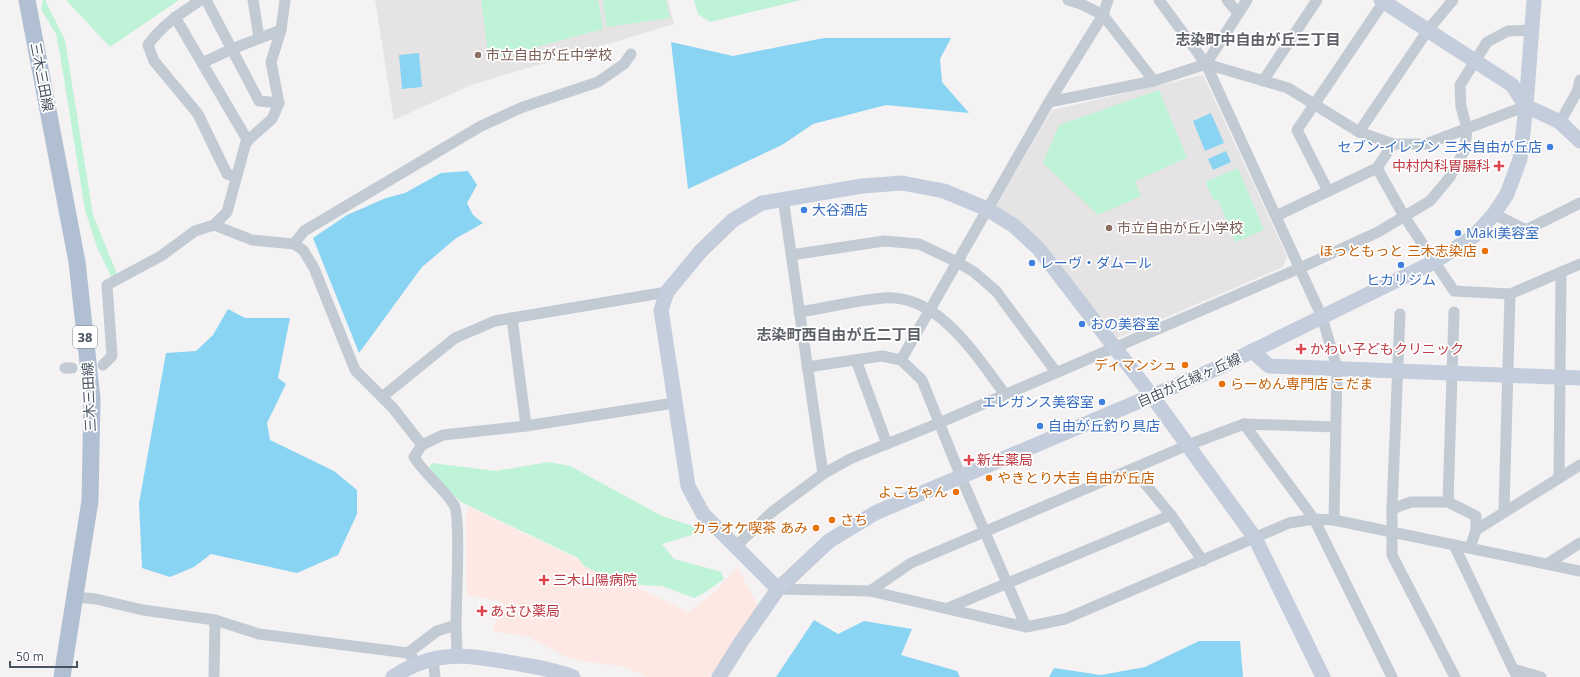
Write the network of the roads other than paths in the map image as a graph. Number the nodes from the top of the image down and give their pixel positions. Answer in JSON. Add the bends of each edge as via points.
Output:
{"nodes":[{"id":1,"x":27,"y":0,"type":"edge"},
{"id":2,"x":201,"y":0,"type":"edge"},
{"id":3,"x":206,"y":0,"type":"edge"},
{"id":4,"x":253,"y":0,"type":"edge"},
{"id":5,"x":285,"y":0,"type":"edge"},
{"id":6,"x":1068,"y":0,"type":"edge"},
{"id":7,"x":1108,"y":0,"type":"edge"},
{"id":8,"x":1159,"y":0,"type":"edge"},
{"id":9,"x":1227,"y":0,"type":"edge"},
{"id":10,"x":1247,"y":0,"type":"edge"},
{"id":11,"x":1317,"y":0,"type":"edge"},
{"id":12,"x":1453,"y":0,"type":"edge"},
{"id":13,"x":1534,"y":0,"type":"edge"},
{"id":14,"x":1383,"y":1,"type":"edge"},
{"id":15,"x":1238,"y":13,"type":"junction"},
{"id":16,"x":1104,"y":15,"type":"junction"},
{"id":17,"x":175,"y":17,"type":"junction"},
{"id":18,"x":281,"y":30,"type":"junction"},
{"id":19,"x":1428,"y":30,"type":"junction"},
{"id":20,"x":1532,"y":30,"type":"junction"},
{"id":21,"x":260,"y":38,"type":"junction"},
{"id":22,"x":232,"y":48,"type":"junction"},
{"id":23,"x":631,"y":54,"type":"dead end"},
{"id":24,"x":1475,"y":61,"type":"junction"},
{"id":25,"x":202,"y":63,"type":"junction"},
{"id":26,"x":1206,"y":64,"type":"junction"},
{"id":27,"x":1263,"y":80,"type":"junction"},
{"id":28,"x":1580,"y":80,"type":"edge"},
{"id":29,"x":1154,"y":81,"type":"junction"},
{"id":30,"x":279,"y":102,"type":"junction"},
{"id":31,"x":1048,"y":102,"type":"junction"},
{"id":32,"x":1314,"y":105,"type":"junction"},
{"id":33,"x":1526,"y":106,"type":"junction"},
{"id":34,"x":1560,"y":122,"type":"junction"},
{"id":35,"x":1467,"y":128,"type":"junction"},
{"id":36,"x":1359,"y":132,"type":"junction"},
{"id":37,"x":248,"y":141,"type":"junction"},
{"id":38,"x":1580,"y":141,"type":"edge"},
{"id":39,"x":1393,"y":144,"type":"junction"},
{"id":40,"x":1377,"y":168,"type":"junction"},
{"id":41,"x":236,"y":177,"type":"junction"},
{"id":42,"x":1328,"y":191,"type":"junction"},
{"id":43,"x":783,"y":198,"type":"junction"},
{"id":44,"x":1580,"y":203,"type":"edge"},
{"id":45,"x":987,"y":209,"type":"junction"},
{"id":46,"x":1494,"y":214,"type":"junction"},
{"id":47,"x":1276,"y":216,"type":"junction"},
{"id":48,"x":1404,"y":216,"type":"junction"},
{"id":49,"x":214,"y":225,"type":"junction"},
{"id":50,"x":294,"y":244,"type":"junction"},
{"id":51,"x":791,"y":255,"type":"junction"},
{"id":52,"x":957,"y":262,"type":"junction"},
{"id":53,"x":1434,"y":262,"type":"junction"},
{"id":54,"x":1580,"y":264,"type":"edge"},
{"id":55,"x":1300,"y":268,"type":"junction"},
{"id":56,"x":1561,"y":272,"type":"junction"},
{"id":57,"x":666,"y":292,"type":"junction"},
{"id":58,"x":1510,"y":294,"type":"junction"},
{"id":59,"x":930,"y":309,"type":"junction"},
{"id":60,"x":799,"y":312,"type":"junction"},
{"id":61,"x":1454,"y":312,"type":"dead end"},
{"id":62,"x":1400,"y":314,"type":"dead end"},
{"id":63,"x":1322,"y":317,"type":"junction"},
{"id":64,"x":512,"y":318,"type":"junction"},
{"id":65,"x":1114,"y":347,"type":"junction"},
{"id":66,"x":1252,"y":351,"type":"junction"},
{"id":67,"x":856,"y":360,"type":"junction"},
{"id":68,"x":901,"y":360,"type":"junction"},
{"id":69,"x":103,"y":366,"type":"dead end"},
{"id":70,"x":807,"y":367,"type":"junction"},
{"id":71,"x":1337,"y":368,"type":"junction"},
{"id":72,"x":1398,"y":370,"type":"junction"},
{"id":73,"x":1056,"y":372,"type":"junction"},
{"id":74,"x":1452,"y":374,"type":"junction"},
{"id":75,"x":1508,"y":375,"type":"junction"},
{"id":76,"x":1559,"y":377,"type":"junction"},
{"id":77,"x":1580,"y":378,"type":"edge"},
{"id":78,"x":1005,"y":394,"type":"junction"},
{"id":79,"x":1152,"y":396,"type":"junction"},
{"id":80,"x":382,"y":397,"type":"junction"},
{"id":81,"x":674,"y":403,"type":"junction"},
{"id":82,"x":939,"y":423,"type":"junction"},
{"id":83,"x":1244,"y":424,"type":"junction"},
{"id":84,"x":526,"y":426,"type":"junction"},
{"id":85,"x":1336,"y":427,"type":"junction"},
{"id":86,"x":887,"y":444,"type":"junction"},
{"id":87,"x":422,"y":445,"type":"junction"},
{"id":88,"x":1188,"y":445,"type":"junction"},
{"id":89,"x":1580,"y":465,"type":"edge"},
{"id":90,"x":1133,"y":469,"type":"junction"},
{"id":91,"x":823,"y":474,"type":"junction"},
{"id":92,"x":961,"y":477,"type":"junction"},
{"id":93,"x":1559,"y":478,"type":"junction"},
{"id":94,"x":1448,"y":502,"type":"junction"},
{"id":95,"x":1392,"y":509,"type":"junction"},
{"id":96,"x":1504,"y":511,"type":"junction"},
{"id":97,"x":1171,"y":515,"type":"junction"},
{"id":98,"x":1314,"y":519,"type":"junction"},
{"id":99,"x":1334,"y":520,"type":"junction"},
{"id":100,"x":1476,"y":530,"type":"junction"},
{"id":101,"x":985,"y":532,"type":"junction"},
{"id":102,"x":1393,"y":532,"type":"junction"},
{"id":103,"x":1255,"y":538,"type":"junction"},
{"id":104,"x":1580,"y":544,"type":"edge"},
{"id":105,"x":1454,"y":545,"type":"junction"},
{"id":106,"x":735,"y":547,"type":"junction"},
{"id":107,"x":1470,"y":548,"type":"junction"},
{"id":108,"x":1203,"y":561,"type":"junction"},
{"id":109,"x":1547,"y":564,"type":"junction"},
{"id":110,"x":1580,"y":571,"type":"edge"},
{"id":111,"x":1008,"y":584,"type":"junction"},
{"id":112,"x":778,"y":589,"type":"junction"},
{"id":113,"x":870,"y":591,"type":"junction"},
{"id":114,"x":74,"y":597,"type":"junction"},
{"id":115,"x":948,"y":608,"type":"junction"},
{"id":116,"x":215,"y":620,"type":"junction"},
{"id":117,"x":456,"y":625,"type":"junction"},
{"id":118,"x":1026,"y":627,"type":"junction"},
{"id":119,"x":457,"y":655,"type":"junction"},
{"id":120,"x":433,"y":658,"type":"junction"},
{"id":121,"x":406,"y":668,"type":"edge"},
{"id":122,"x":1515,"y":673,"type":"edge"},
{"id":123,"x":62,"y":677,"type":"edge"},
{"id":124,"x":214,"y":677,"type":"edge"},
{"id":125,"x":435,"y":677,"type":"edge"},
{"id":126,"x":573,"y":677,"type":"edge"},
{"id":127,"x":719,"y":677,"type":"edge"},
{"id":128,"x":1323,"y":677,"type":"edge"},
{"id":129,"x":1392,"y":677,"type":"edge"},
{"id":130,"x":1455,"y":677,"type":"edge"},
{"id":131,"x":1541,"y":677,"type":"edge"}],
"edges":[{"from":1,"to":114,"type":"main road","name":"三木三田線","number":"38","via":[[77,262],[92,399],[90,501]]},
{"from":2,"to":17,"type":"street"},
{"from":3,"to":22,"type":"street"},
{"from":4,"to":21,"type":"street"},
{"from":5,"to":18,"type":"street"},
{"from":6,"to":16,"type":"street"},
{"from":7,"to":16,"type":"street"},
{"from":8,"to":26,"type":"street"},
{"from":9,"to":15,"type":"street"},
{"from":10,"to":15,"type":"street"},
{"from":11,"to":27,"type":"street"},
{"from":12,"to":19,"type":"street"},
{"from":13,"to":20,"type":"street","name":"自由が丘緑ヶ丘線"},
{"from":14,"to":19,"type":"street"},
{"from":14,"to":32,"type":"street"},
{"from":15,"to":26,"type":"street"},
{"from":16,"to":29,"type":"street"},
{"from":16,"to":31,"type":"street"},
{"from":17,"to":25,"type":"street"},
{"from":17,"to":41,"type":"street","via":[[148,45],[154,61],[198,114],[227,174]]},
{"from":18,"to":21,"type":"street"},
{"from":18,"to":30,"type":"street","via":[[271,62]]},
{"from":19,"to":24,"type":"street"},
{"from":19,"to":36,"type":"street"},
{"from":20,"to":24,"type":"street","via":[[1508,31],[1487,42]]},
{"from":20,"to":33,"type":"street","name":"自由が丘緑ヶ丘線"},
{"from":21,"to":22,"type":"street"},
{"from":22,"to":25,"type":"street"},
{"from":22,"to":30,"type":"street","via":[[259,101]]},
{"from":23,"to":50,"type":"street","via":[[624,64],[598,82],[523,106],[481,126],[304,231]]},
{"from":24,"to":33,"type":"street","via":[[1512,85]]},
{"from":24,"to":35,"type":"street","via":[[1460,85],[1461,107]]},
{"from":25,"to":37,"type":"street"},
{"from":26,"to":27,"type":"street"},
{"from":26,"to":29,"type":"street"},
{"from":26,"to":47,"type":"street"},
{"from":27,"to":32,"type":"street","via":[[1288,88]]},
{"from":28,"to":34,"type":"street","via":[[1577,92]]},
{"from":29,"to":31,"type":"street"},
{"from":30,"to":37,"type":"street","via":[[272,119]]},
{"from":31,"to":45,"type":"street"},
{"from":32,"to":36,"type":"street"},
{"from":32,"to":42,"type":"street","via":[[1298,130]]},
{"from":33,"to":34,"type":"street"},
{"from":33,"to":35,"type":"street"},
{"from":33,"to":46,"type":"street","name":"自由が丘緑ヶ丘線","via":[[1520,160],[1507,194]]},
{"from":34,"to":38,"type":"street"},
{"from":35,"to":39,"type":"street","via":[[1426,144]]},
{"from":35,"to":48,"type":"street","via":[[1465,149],[1450,177],[1430,201]]},
{"from":36,"to":39,"type":"street"},
{"from":37,"to":41,"type":"street"},
{"from":39,"to":40,"type":"street"},
{"from":40,"to":42,"type":"street"},
{"from":40,"to":48,"type":"street"},
{"from":41,"to":49,"type":"street","via":[[227,212]]},
{"from":42,"to":47,"type":"street"},
{"from":43,"to":45,"type":"street","via":[[862,186],[902,183],[944,191]]},
{"from":43,"to":51,"type":"street"},
{"from":43,"to":57,"type":"street","via":[[762,203],[733,220],[700,252]]},
{"from":44,"to":46,"type":"street","via":[[1526,230]]},
{"from":45,"to":52,"type":"street"},
{"from":45,"to":65,"type":"street","via":[[1013,225],[1039,249]]},
{"from":46,"to":53,"type":"street","name":"自由が丘緑ヶ丘線","via":[[1474,236]]},
{"from":47,"to":55,"type":"street"},
{"from":48,"to":53,"type":"street"},
{"from":48,"to":55,"type":"street","via":[[1378,232]]},
{"from":49,"to":50,"type":"street","via":[[252,240]]},
{"from":49,"to":69,"type":"street","via":[[195,231],[161,256],[107,285],[112,356]]},
{"from":50,"to":80,"type":"street","via":[[303,250],[314,268],[355,370]]},
{"from":51,"to":52,"type":"street","via":[[884,241],[919,244]]},
{"from":51,"to":60,"type":"street"},
{"from":52,"to":59,"type":"street"},
{"from":52,"to":73,"type":"street","via":[[974,272],[996,291]]},
{"from":53,"to":58,"type":"street","via":[[1454,291]]},
{"from":53,"to":63,"type":"street","name":"自由が丘緑ヶ丘線"},
{"from":54,"to":56,"type":"street"},
{"from":55,"to":63,"type":"street"},
{"from":55,"to":65,"type":"street"},
{"from":56,"to":58,"type":"street"},
{"from":56,"to":76,"type":"street"},
{"from":57,"to":64,"type":"street"},
{"from":57,"to":81,"type":"street","via":[[661,310]]},
{"from":58,"to":75,"type":"street"},
{"from":59,"to":60,"type":"street","via":[[909,301],[885,298]]},
{"from":59,"to":68,"type":"street"},
{"from":59,"to":78,"type":"street","via":[[966,342]]},
{"from":60,"to":70,"type":"street"},
{"from":61,"to":74,"type":"street"},
{"from":62,"to":72,"type":"street"},
{"from":63,"to":66,"type":"street","name":"自由が丘緑ヶ丘線"},
{"from":63,"to":71,"type":"street"},
{"from":64,"to":80,"type":"street","via":[[495,321],[456,338]]},
{"from":64,"to":84,"type":"street"},
{"from":65,"to":73,"type":"street"},
{"from":65,"to":79,"type":"street"},
{"from":66,"to":71,"type":"street","via":[[1269,366]]},
{"from":66,"to":79,"type":"street","name":"自由が丘緑ヶ丘線"},
{"from":67,"to":68,"type":"street","via":[[882,356]]},
{"from":67,"to":70,"type":"street"},
{"from":67,"to":86,"type":"street"},
{"from":68,"to":82,"type":"street","via":[[922,380]]},
{"from":70,"to":91,"type":"street"},
{"from":71,"to":72,"type":"street"},
{"from":71,"to":85,"type":"street"},
{"from":72,"to":74,"type":"street"},
{"from":72,"to":95,"type":"street"},
{"from":73,"to":78,"type":"street"},
{"from":74,"to":75,"type":"street"},
{"from":74,"to":94,"type":"street"},
{"from":75,"to":76,"type":"street"},
{"from":75,"to":96,"type":"street"},
{"from":76,"to":77,"type":"street"},
{"from":76,"to":93,"type":"street"},
{"from":78,"to":82,"type":"street"},
{"from":79,"to":88,"type":"street"},
{"from":79,"to":92,"type":"street","name":"自由が丘緑ヶ丘線"},
{"from":80,"to":87,"type":"street"},
{"from":81,"to":84,"type":"street"},
{"from":81,"to":106,"type":"street","via":[[688,486],[703,514]]},
{"from":82,"to":86,"type":"street"},
{"from":82,"to":92,"type":"street"},
{"from":83,"to":85,"type":"street"},
{"from":83,"to":88,"type":"street"},
{"from":83,"to":98,"type":"street"},
{"from":84,"to":87,"type":"street","via":[[443,435]]},
{"from":85,"to":99,"type":"street"},
{"from":86,"to":91,"type":"street","via":[[852,458]]},
{"from":87,"to":117,"type":"street","via":[[414,457],[454,506],[457,523]]},
{"from":88,"to":90,"type":"street"},
{"from":88,"to":103,"type":"street"},
{"from":89,"to":93,"type":"street"},
{"from":90,"to":97,"type":"street"},
{"from":90,"to":101,"type":"street"},
{"from":91,"to":106,"type":"street","via":[[772,512]]},
{"from":92,"to":101,"type":"street"},
{"from":92,"to":112,"type":"street","name":"自由が丘緑ヶ丘線","via":[[875,513],[829,541]]},
{"from":93,"to":96,"type":"street"},
{"from":94,"to":95,"type":"street","via":[[1411,502]]},
{"from":94,"to":100,"type":"street","via":[[1476,516]]},
{"from":95,"to":102,"type":"street"},
{"from":96,"to":100,"type":"street"},
{"from":97,"to":108,"type":"street"},
{"from":97,"to":111,"type":"street"},
{"from":98,"to":99,"type":"street"},
{"from":98,"to":103,"type":"street","via":[[1289,523]]},
{"from":98,"to":129,"type":"street"},
{"from":99,"to":102,"type":"street"},
{"from":100,"to":107,"type":"street"},
{"from":101,"to":111,"type":"street"},
{"from":101,"to":113,"type":"street","via":[[910,563]]},
{"from":102,"to":105,"type":"street"},
{"from":102,"to":130,"type":"street","via":[[1392,555]]},
{"from":103,"to":108,"type":"street"},
{"from":103,"to":128,"type":"street"},
{"from":104,"to":109,"type":"street"},
{"from":105,"to":107,"type":"street"},
{"from":105,"to":122,"type":"street"},
{"from":106,"to":112,"type":"street"},
{"from":107,"to":109,"type":"street"},
{"from":108,"to":118,"type":"street","via":[[1065,619]]},
{"from":109,"to":110,"type":"street"},
{"from":111,"to":115,"type":"street"},
{"from":111,"to":118,"type":"street"},
{"from":112,"to":113,"type":"street"},
{"from":112,"to":127,"type":"street","name":"自由が丘緑ヶ丘線"},
{"from":113,"to":115,"type":"street"},
{"from":114,"to":116,"type":"street"},
{"from":114,"to":123,"type":"main road","name":"三木三田線","number":"38"},
{"from":115,"to":118,"type":"street"},
{"from":116,"to":121,"type":"street","via":[[259,634]]},
{"from":116,"to":124,"type":"street"},
{"from":117,"to":119,"type":"street"},
{"from":117,"to":121,"type":"street","via":[[438,631]]},
{"from":119,"to":120,"type":"street"},
{"from":119,"to":126,"type":"street","via":[[552,670]]},
{"from":120,"to":121,"type":"street"},
{"from":120,"to":125,"type":"street"},
{"from":122,"to":131,"type":"street"}]}
